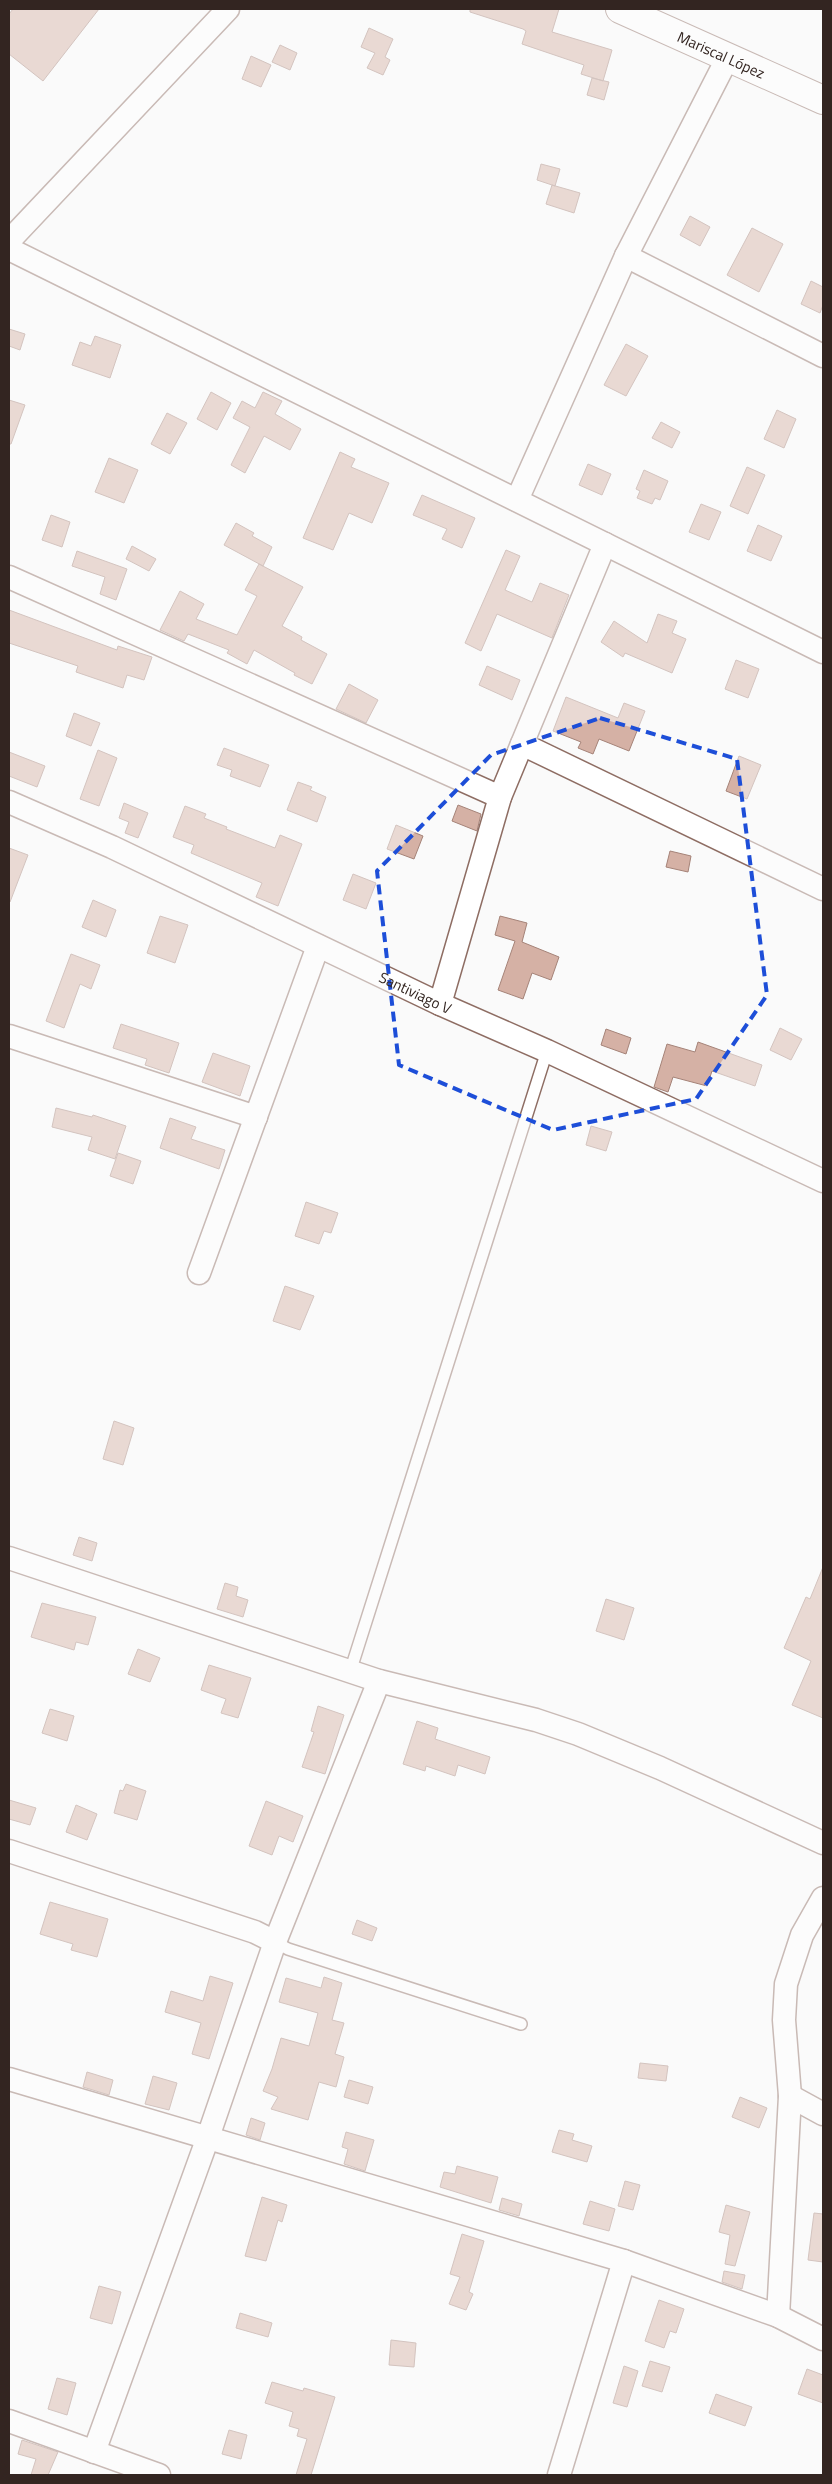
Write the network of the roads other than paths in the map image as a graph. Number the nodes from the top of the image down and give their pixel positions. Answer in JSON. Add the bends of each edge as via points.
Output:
{"nodes":[{"id":1,"x":228,"y":9,"type":"edge"},
{"id":2,"x":620,"y":9,"type":"edge"},
{"id":3,"x":728,"y":57,"type":"junction"},
{"id":4,"x":823,"y":100,"type":"edge"},
{"id":5,"x":9,"y":241,"type":"edge"},
{"id":6,"x":9,"y":249,"type":"edge"},
{"id":7,"x":626,"y":256,"type":"junction"},
{"id":8,"x":823,"y":356,"type":"edge"},
{"id":9,"x":517,"y":500,"type":"junction"},
{"id":10,"x":605,"y":544,"type":"junction"},
{"id":11,"x":9,"y":577,"type":"edge"},
{"id":12,"x":823,"y":652,"type":"edge"},
{"id":13,"x":522,"y":744,"type":"junction"},
{"id":14,"x":500,"y":798,"type":"junction"},
{"id":15,"x":9,"y":802,"type":"edge"},
{"id":16,"x":823,"y":889,"type":"edge"},
{"id":17,"x":318,"y":946,"type":"junction"},
{"id":18,"x":440,"y":1004,"type":"junction"},
{"id":19,"x":9,"y":1036,"type":"edge"},
{"id":20,"x":547,"y":1051,"type":"junction"},
{"id":21,"x":256,"y":1117,"type":"junction"},
{"id":22,"x":823,"y":1181,"type":"edge"},
{"id":23,"x":199,"y":1273,"type":"dead end"},
{"id":24,"x":9,"y":1558,"type":"edge"},
{"id":25,"x":350,"y":1672,"type":"junction"},
{"id":26,"x":379,"y":1681,"type":"junction"},
{"id":27,"x":823,"y":1843,"type":"edge"},
{"id":28,"x":9,"y":1850,"type":"edge"},
{"id":29,"x":823,"y":1898,"type":"edge"},
{"id":30,"x":275,"y":1942,"type":"junction"},
{"id":31,"x":521,"y":2024,"type":"dead end"},
{"id":32,"x":9,"y":2079,"type":"edge"},
{"id":33,"x":790,"y":2096,"type":"junction"},
{"id":34,"x":823,"y":2114,"type":"edge"},
{"id":35,"x":208,"y":2140,"type":"junction"},
{"id":36,"x":624,"y":2261,"type":"junction"},
{"id":37,"x":778,"y":2316,"type":"junction"},
{"id":38,"x":823,"y":2339,"type":"edge"},
{"id":39,"x":9,"y":2421,"type":"edge"},
{"id":40,"x":94,"y":2452,"type":"junction"},
{"id":41,"x":159,"y":2475,"type":"edge"},
{"id":42,"x":559,"y":2475,"type":"edge"}],
"edges":[{"from":1,"to":5,"type":"street"},
{"from":2,"to":3,"type":"street","name":"Mariscal López"},
{"from":3,"to":4,"type":"street","name":"Mariscal López"},
{"from":3,"to":7,"type":"street"},
{"from":6,"to":9,"type":"street"},
{"from":7,"to":8,"type":"street"},
{"from":7,"to":9,"type":"street"},
{"from":9,"to":10,"type":"street"},
{"from":10,"to":12,"type":"street"},
{"from":10,"to":13,"type":"street"},
{"from":11,"to":14,"type":"street"},
{"from":13,"to":14,"type":"street"},
{"from":13,"to":16,"type":"street"},
{"from":14,"to":18,"type":"street"},
{"from":15,"to":17,"type":"street","name":"Santiviago V","via":[[112,846]]},
{"from":17,"to":18,"type":"street","name":"Santiviago V"},
{"from":17,"to":21,"type":"street"},
{"from":18,"to":20,"type":"street","name":"Santiviago V"},
{"from":19,"to":21,"type":"street"},
{"from":20,"to":22,"type":"street","name":"Santiviago V"},
{"from":20,"to":25,"type":"lane"},
{"from":21,"to":23,"type":"street"},
{"from":24,"to":25,"type":"street"},
{"from":25,"to":26,"type":"street"},
{"from":26,"to":27,"type":"street","via":[[536,1720],[578,1734],[652,1764]]},
{"from":26,"to":30,"type":"street"},
{"from":28,"to":30,"type":"street","via":[[254,1932]]},
{"from":29,"to":33,"type":"street","via":[[802,1935],[786,1984],[784,2020]]},
{"from":30,"to":31,"type":"lane","via":[[403,1988]]},
{"from":30,"to":35,"type":"street"},
{"from":32,"to":35,"type":"street"},
{"from":33,"to":34,"type":"street"},
{"from":33,"to":37,"type":"street"},
{"from":35,"to":36,"type":"street"},
{"from":35,"to":40,"type":"street"},
{"from":36,"to":37,"type":"street"},
{"from":36,"to":42,"type":"street"},
{"from":37,"to":38,"type":"street"},
{"from":39,"to":40,"type":"street"},
{"from":40,"to":41,"type":"street"}]}
